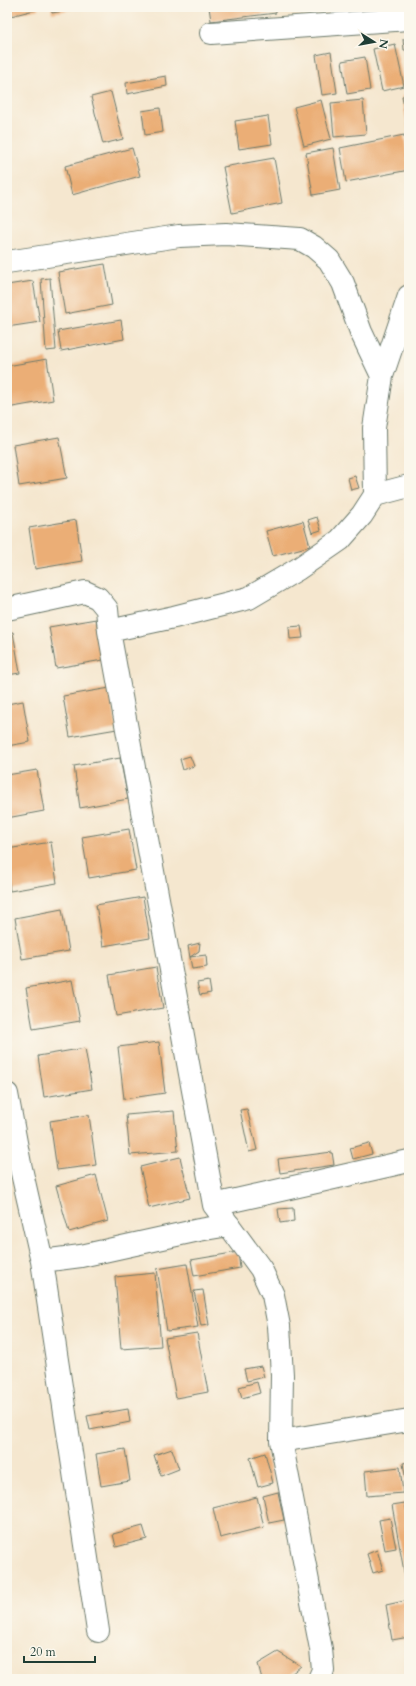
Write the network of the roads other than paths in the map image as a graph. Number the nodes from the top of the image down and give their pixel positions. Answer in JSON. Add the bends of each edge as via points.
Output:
{"nodes":[{"id":1,"x":409,"y":19,"type":"edge"},
{"id":2,"x":211,"y":33,"type":"dead end"},
{"id":3,"x":7,"y":262,"type":"edge"},
{"id":4,"x":409,"y":296,"type":"edge"},
{"id":5,"x":382,"y":376,"type":"junction"},
{"id":6,"x":409,"y":486,"type":"edge"},
{"id":7,"x":376,"y":495,"type":"junction"},
{"id":8,"x":7,"y":609,"type":"edge"},
{"id":9,"x":109,"y":631,"type":"junction"},
{"id":10,"x":7,"y":1094,"type":"edge"},
{"id":11,"x":409,"y":1161,"type":"edge"},
{"id":12,"x":214,"y":1204,"type":"junction"},
{"id":13,"x":229,"y":1225,"type":"junction"},
{"id":14,"x":42,"y":1261,"type":"junction"},
{"id":15,"x":409,"y":1420,"type":"edge"},
{"id":16,"x":281,"y":1441,"type":"junction"},
{"id":17,"x":98,"y":1631,"type":"dead end"},
{"id":18,"x":318,"y":1679,"type":"edge"}],
"edges":[{"from":1,"to":2,"type":"street"},
{"from":3,"to":5,"type":"street","via":[[180,236],[226,234],[300,239],[329,260],[339,277]]},
{"from":4,"to":5,"type":"street"},
{"from":5,"to":7,"type":"street","via":[[374,428]]},
{"from":6,"to":7,"type":"street"},
{"from":7,"to":9,"type":"street","via":[[362,516],[340,540],[249,598]]},
{"from":8,"to":9,"type":"street","via":[[85,592],[98,598],[107,609]]},
{"from":9,"to":12,"type":"street"},
{"from":10,"to":14,"type":"street"},
{"from":11,"to":12,"type":"street"},
{"from":12,"to":13,"type":"street"},
{"from":13,"to":14,"type":"street","via":[[81,1256]]},
{"from":13,"to":16,"type":"street","via":[[261,1269],[273,1295],[279,1326],[282,1375]]},
{"from":14,"to":17,"type":"street"},
{"from":15,"to":16,"type":"street"},
{"from":16,"to":18,"type":"street","via":[[321,1649],[323,1670]]}]}
